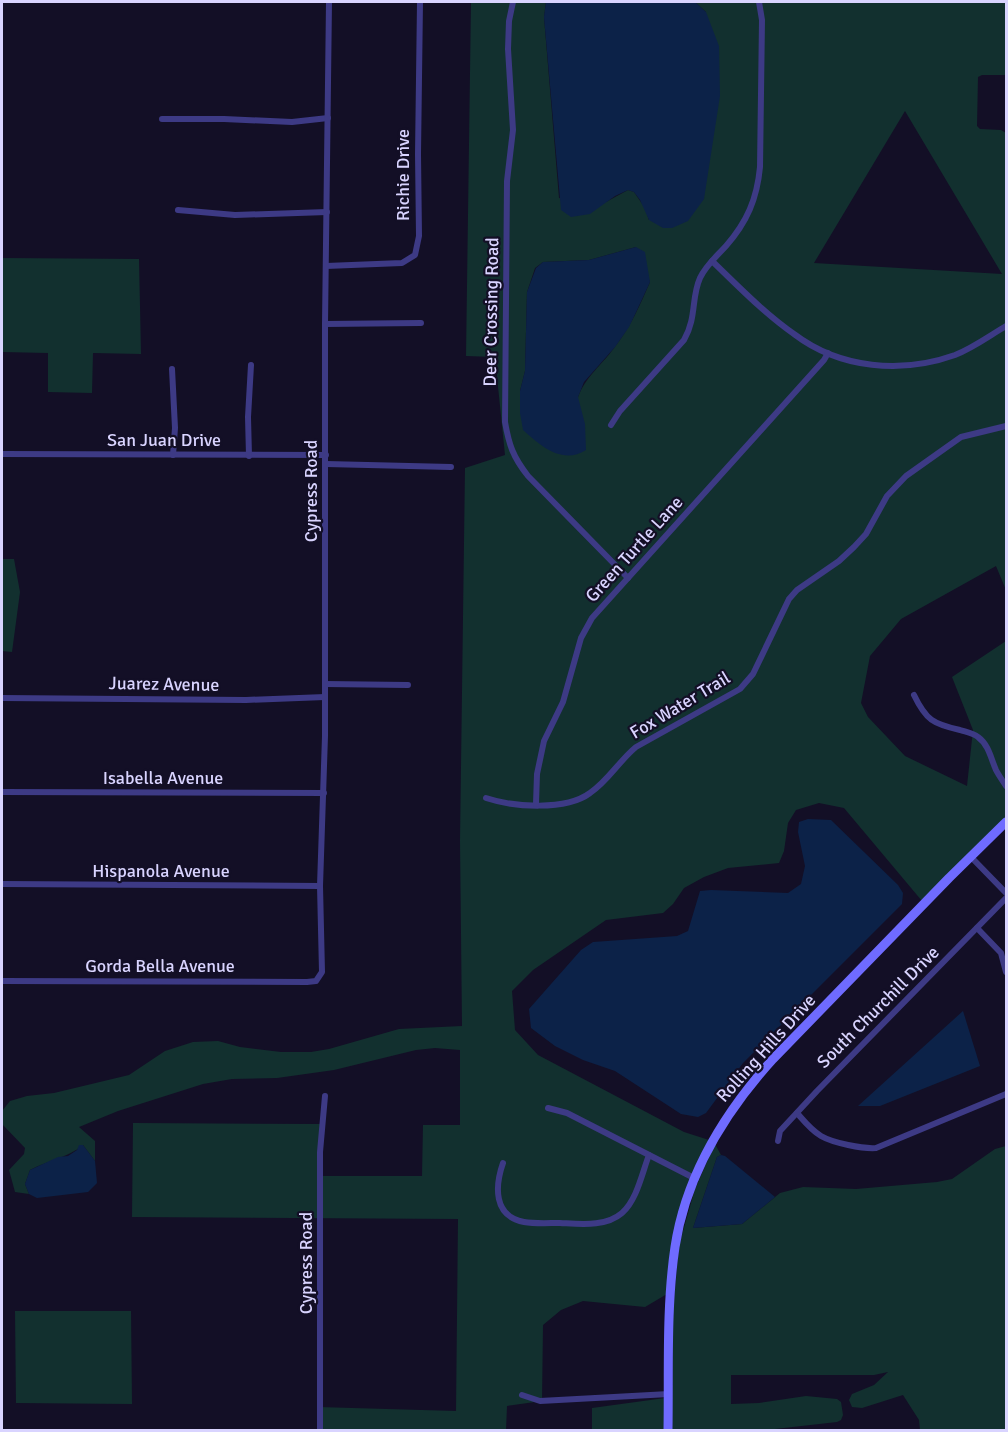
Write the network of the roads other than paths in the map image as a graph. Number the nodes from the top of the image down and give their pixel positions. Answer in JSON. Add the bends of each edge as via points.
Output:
{"nodes":[{"id":1,"x":329,"y":2,"type":"edge"},
{"id":2,"x":420,"y":2,"type":"edge"},
{"id":3,"x":513,"y":2,"type":"edge"},
{"id":4,"x":759,"y":2,"type":"edge"},
{"id":5,"x":328,"y":118,"type":"junction"},
{"id":6,"x":162,"y":119,"type":"dead end"},
{"id":7,"x":178,"y":210,"type":"dead end"},
{"id":8,"x":327,"y":212,"type":"junction"},
{"id":9,"x":712,"y":261,"type":"junction"},
{"id":10,"x":326,"y":266,"type":"junction"},
{"id":11,"x":421,"y":322,"type":"dead end"},
{"id":12,"x":325,"y":324,"type":"junction"},
{"id":13,"x":1006,"y":326,"type":"edge"},
{"id":14,"x":828,"y":353,"type":"junction"},
{"id":15,"x":250,"y":365,"type":"dead end"},
{"id":16,"x":172,"y":369,"type":"dead end"},
{"id":17,"x":611,"y":425,"type":"dead end"},
{"id":18,"x":1006,"y":426,"type":"edge"},
{"id":19,"x":2,"y":454,"type":"edge"},
{"id":20,"x":174,"y":455,"type":"junction"},
{"id":21,"x":326,"y":455,"type":"junction"},
{"id":22,"x":249,"y":456,"type":"junction"},
{"id":23,"x":326,"y":464,"type":"junction"},
{"id":24,"x":451,"y":467,"type":"dead end"},
{"id":25,"x":628,"y":578,"type":"junction"},
{"id":26,"x":326,"y":684,"type":"junction"},
{"id":27,"x":408,"y":685,"type":"dead end"},
{"id":28,"x":914,"y":695,"type":"dead end"},
{"id":29,"x":326,"y":697,"type":"junction"},
{"id":30,"x":2,"y":698,"type":"edge"},
{"id":31,"x":1006,"y":786,"type":"edge"},
{"id":32,"x":2,"y":792,"type":"edge"},
{"id":33,"x":324,"y":793,"type":"junction"},
{"id":34,"x":486,"y":798,"type":"dead end"},
{"id":35,"x":536,"y":804,"type":"junction"},
{"id":36,"x":1006,"y":822,"type":"edge"},
{"id":37,"x":971,"y":857,"type":"junction"},
{"id":38,"x":2,"y":884,"type":"edge"},
{"id":39,"x":321,"y":886,"type":"junction"},
{"id":40,"x":1006,"y":893,"type":"edge"},
{"id":41,"x":1006,"y":898,"type":"edge"},
{"id":42,"x":977,"y":928,"type":"junction"},
{"id":43,"x":1006,"y":972,"type":"edge"},
{"id":44,"x":318,"y":979,"type":"joint"},
{"id":45,"x":2,"y":981,"type":"edge"},
{"id":46,"x":1006,"y":1094,"type":"edge"},
{"id":47,"x":325,"y":1096,"type":"dead end"},
{"id":48,"x":548,"y":1108,"type":"dead end"},
{"id":49,"x":797,"y":1113,"type":"junction"},
{"id":50,"x":778,"y":1141,"type":"dead end"},
{"id":51,"x":649,"y":1155,"type":"junction"},
{"id":52,"x":503,"y":1163,"type":"dead end"},
{"id":53,"x":696,"y":1179,"type":"junction"},
{"id":54,"x":669,"y":1394,"type":"junction"},
{"id":55,"x":522,"y":1395,"type":"dead end"},
{"id":56,"x":320,"y":1431,"type":"edge"},
{"id":57,"x":668,"y":1431,"type":"edge"}],
"edges":[{"from":1,"to":5,"type":"street","name":"Cypress Road"},
{"from":2,"to":10,"type":"street","name":"Richie Drive","via":[[419,236],[415,255],[402,263]]},
{"from":3,"to":25,"type":"street","name":"Deer Crossing Road","via":[[508,49],[513,130],[507,181],[508,441],[528,476]]},
{"from":4,"to":9,"type":"street","via":[[762,20],[758,187],[743,225]]},
{"from":5,"to":6,"type":"street","via":[[292,122]]},
{"from":5,"to":8,"type":"street","name":"Cypress Road"},
{"from":7,"to":8,"type":"street","via":[[235,214]]},
{"from":8,"to":10,"type":"street","name":"Cypress Road"},
{"from":9,"to":14,"type":"street","via":[[795,335]]},
{"from":9,"to":17,"type":"street","via":[[699,282],[691,327],[684,340]]},
{"from":10,"to":12,"type":"street","name":"Cypress Road"},
{"from":11,"to":12,"type":"street"},
{"from":12,"to":21,"type":"street","name":"Cypress Road"},
{"from":13,"to":14,"type":"street","via":[[957,354],[916,365],[874,366]]},
{"from":14,"to":25,"type":"street","name":"Green Turtle Lane"},
{"from":15,"to":22,"type":"street"},
{"from":16,"to":20,"type":"street"},
{"from":18,"to":35,"type":"street","name":"Fox Water Trail","via":[[961,437],[894,487],[854,547],[789,599],[753,674],[740,689],[636,747],[590,794],[560,805]]},
{"from":19,"to":20,"type":"street","name":"San Juan Drive"},
{"from":20,"to":22,"type":"street","name":"San Juan Drive"},
{"from":21,"to":22,"type":"street","name":"San Juan Drive"},
{"from":21,"to":23,"type":"street","name":"Cypress Road"},
{"from":23,"to":24,"type":"street"},
{"from":23,"to":26,"type":"street","name":"Cypress Road"},
{"from":25,"to":35,"type":"street","name":"Green Turtle Lane","via":[[592,618],[581,638],[563,702],[539,759]]},
{"from":26,"to":27,"type":"street"},
{"from":26,"to":29,"type":"street","name":"Cypress Road"},
{"from":28,"to":31,"type":"street","via":[[931,721],[979,737]]},
{"from":29,"to":30,"type":"street","name":"Juarez Avenue"},
{"from":29,"to":33,"type":"street","name":"Cypress Road"},
{"from":32,"to":33,"type":"street","name":"Isabella Avenue"},
{"from":33,"to":39,"type":"street","name":"Cypress Road"},
{"from":34,"to":35,"type":"street","name":"Fox Water Trail","via":[[501,803]]},
{"from":36,"to":37,"type":"street","name":"Rolling Hills Drive"},
{"from":37,"to":40,"type":"street"},
{"from":37,"to":53,"type":"street","name":"Rolling Hills Drive","via":[[748,1086],[715,1135]]},
{"from":38,"to":39,"type":"street","name":"Hispanola Avenue"},
{"from":39,"to":44,"type":"street","name":"Cypress Road","via":[[323,967]]},
{"from":41,"to":42,"type":"street","name":"South Churchill Drive"},
{"from":42,"to":43,"type":"street","via":[[1001,953]]},
{"from":42,"to":49,"type":"street","name":"South Churchill Drive"},
{"from":44,"to":45,"type":"street","name":"Gorda Bella Avenue"},
{"from":46,"to":49,"type":"street","via":[[876,1148],[826,1138]]},
{"from":47,"to":56,"type":"street","name":"Cypress Road","via":[[320,1152]]},
{"from":48,"to":51,"type":"street","via":[[567,1113]]},
{"from":49,"to":50,"type":"street","name":"South Churchill Drive","via":[[780,1131]]},
{"from":51,"to":52,"type":"street","via":[[625,1210],[615,1218],[586,1224],[524,1222],[510,1217],[499,1203]]},
{"from":51,"to":53,"type":"street"},
{"from":53,"to":54,"type":"street","name":"Rolling Hills Drive","via":[[681,1222],[672,1267]]},
{"from":54,"to":55,"type":"street","via":[[540,1401]]},
{"from":54,"to":57,"type":"street","name":"Rolling Hills Drive"}]}
